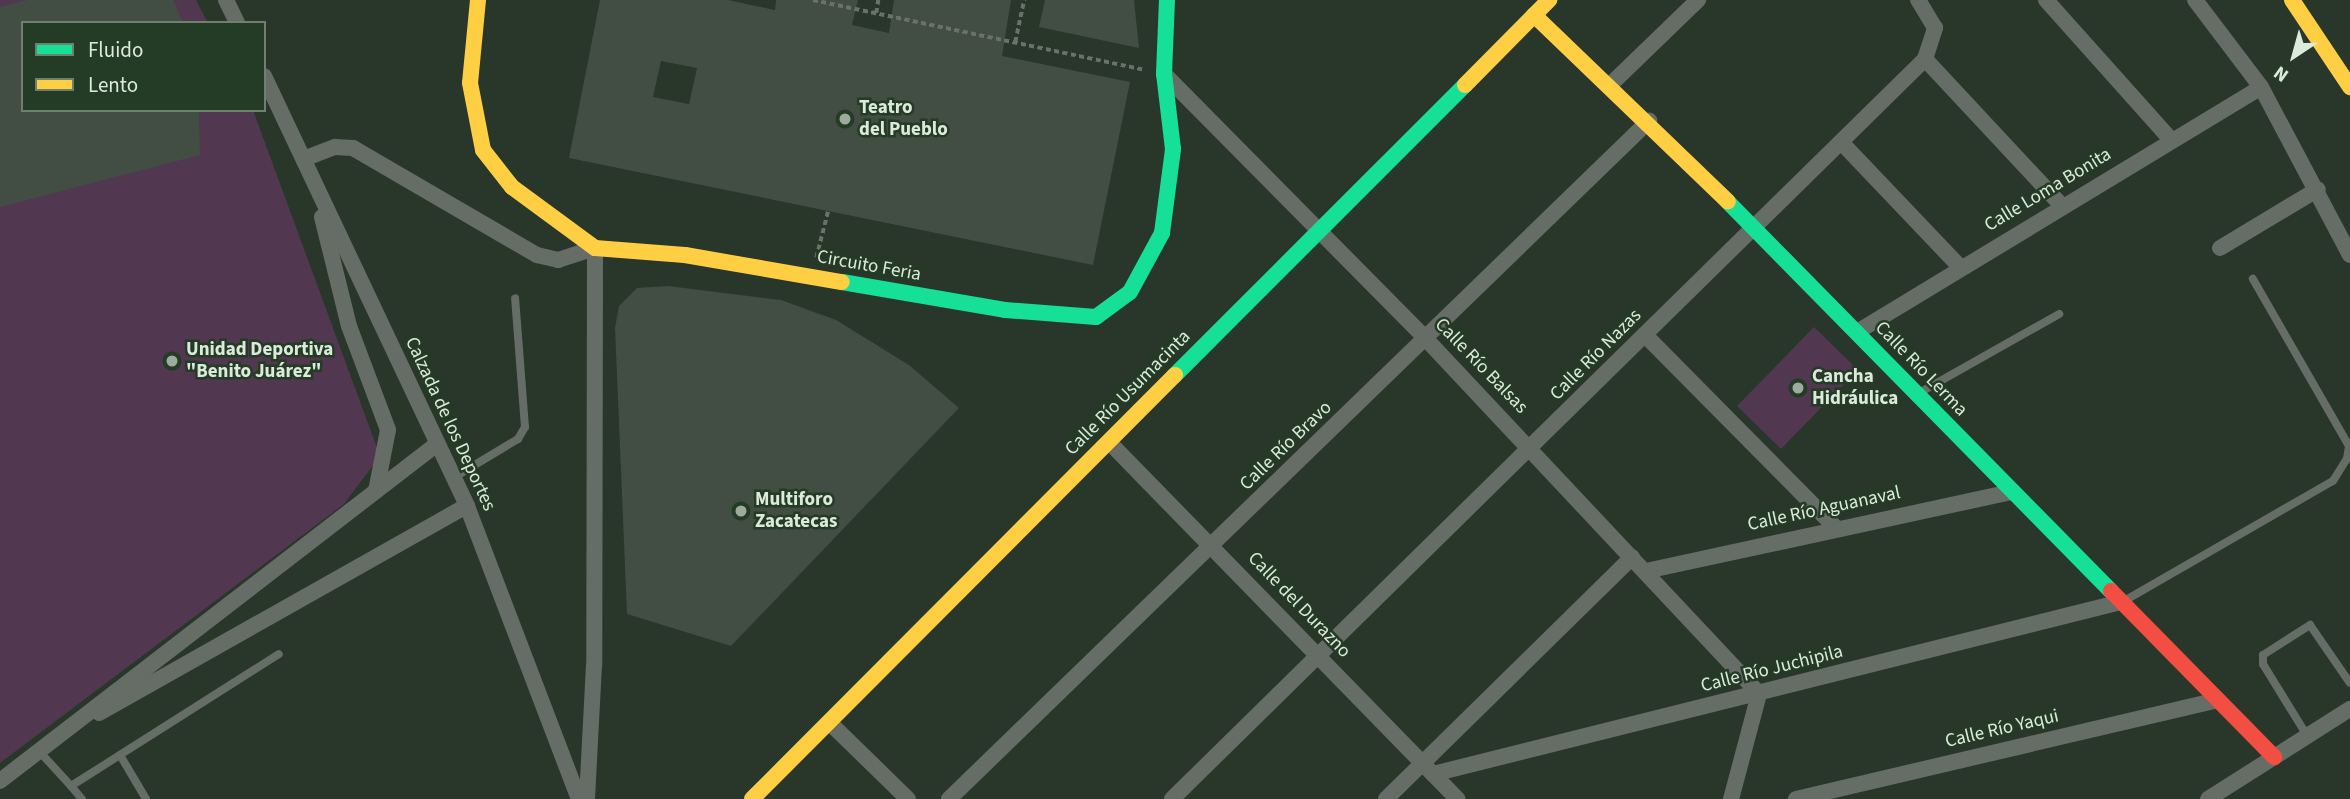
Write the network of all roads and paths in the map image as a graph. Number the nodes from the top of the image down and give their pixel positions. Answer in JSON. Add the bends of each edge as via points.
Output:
{"nodes":[{"id":1,"x":226,"y":0,"type":"edge"},
{"id":2,"x":478,"y":0,"type":"edge"},
{"id":3,"x":813,"y":0,"type":"edge"},
{"id":4,"x":878,"y":0,"type":"edge"},
{"id":5,"x":1024,"y":0,"type":"edge"},
{"id":6,"x":1167,"y":0,"type":"edge"},
{"id":7,"x":1549,"y":0,"type":"edge"},
{"id":8,"x":1698,"y":0,"type":"edge"},
{"id":9,"x":1943,"y":0,"type":"edge"},
{"id":10,"x":2046,"y":0,"type":"edge"},
{"id":11,"x":2195,"y":0,"type":"edge"},
{"id":12,"x":2292,"y":0,"type":"edge"},
{"id":13,"x":1924,"y":6,"type":"edge"},
{"id":14,"x":876,"y":13,"type":"junction"},
{"id":15,"x":1534,"y":15,"type":"junction"},
{"id":16,"x":236,"y":21,"type":"edge"},
{"id":17,"x":1015,"y":41,"type":"junction"},
{"id":18,"x":1925,"y":59,"type":"junction"},
{"id":19,"x":1164,"y":74,"type":"junction"},
{"id":20,"x":266,"y":80,"type":"edge"},
{"id":21,"x":1609,"y":86,"type":"junction"},
{"id":22,"x":2262,"y":87,"type":"junction"},
{"id":23,"x":2350,"y":88,"type":"edge"},
{"id":24,"x":1649,"y":121,"type":"junction"},
{"id":25,"x":2171,"y":140,"type":"junction"},
{"id":26,"x":1841,"y":142,"type":"junction"},
{"id":27,"x":306,"y":158,"type":"junction"},
{"id":28,"x":313,"y":181,"type":"junction"},
{"id":29,"x":2318,"y":189,"type":"junction"},
{"id":30,"x":2062,"y":206,"type":"junction"},
{"id":31,"x":828,"y":211,"type":"dead end"},
{"id":32,"x":1754,"y":229,"type":"junction"},
{"id":33,"x":1319,"y":231,"type":"junction"},
{"id":34,"x":595,"y":248,"type":"junction"},
{"id":35,"x":2220,"y":248,"type":"dead end"},
{"id":36,"x":2350,"y":255,"type":"edge"},
{"id":37,"x":1961,"y":268,"type":"junction"},
{"id":38,"x":811,"y":277,"type":"junction"},
{"id":39,"x":2253,"y":279,"type":"dead end"},
{"id":40,"x":515,"y":298,"type":"dead end"},
{"id":41,"x":2059,"y":314,"type":"dead end"},
{"id":42,"x":1857,"y":332,"type":"junction"},
{"id":43,"x":1644,"y":335,"type":"junction"},
{"id":44,"x":1426,"y":339,"type":"junction"},
{"id":45,"x":1916,"y":394,"type":"junction"},
{"id":46,"x":1109,"y":442,"type":"junction"},
{"id":47,"x":437,"y":444,"type":"junction"},
{"id":48,"x":1532,"y":450,"type":"junction"},
{"id":49,"x":453,"y":478,"type":"junction"},
{"id":50,"x":376,"y":491,"type":"junction"},
{"id":51,"x":2011,"y":492,"type":"junction"},
{"id":52,"x":467,"y":506,"type":"junction"},
{"id":53,"x":1835,"y":527,"type":"junction"},
{"id":54,"x":1212,"y":547,"type":"junction"},
{"id":55,"x":1632,"y":557,"type":"junction"},
{"id":56,"x":1646,"y":571,"type":"junction"},
{"id":57,"x":2121,"y":602,"type":"junction"},
{"id":58,"x":279,"y":654,"type":"dead end"},
{"id":59,"x":1319,"y":655,"type":"junction"},
{"id":60,"x":2350,"y":683,"type":"edge"},
{"id":61,"x":1759,"y":694,"type":"junction"},
{"id":62,"x":2218,"y":699,"type":"junction"},
{"id":63,"x":2350,"y":709,"type":"edge"},
{"id":64,"x":830,"y":723,"type":"junction"},
{"id":65,"x":2306,"y":734,"type":"junction"},
{"id":66,"x":51,"y":739,"type":"junction"},
{"id":67,"x":37,"y":750,"type":"junction"},
{"id":68,"x":120,"y":755,"type":"junction"},
{"id":69,"x":2274,"y":757,"type":"junction"},
{"id":70,"x":1428,"y":770,"type":"junction"},
{"id":71,"x":0,"y":781,"type":"edge"},
{"id":72,"x":72,"y":786,"type":"junction"},
{"id":73,"x":82,"y":799,"type":"edge"},
{"id":74,"x":146,"y":799,"type":"edge"},
{"id":75,"x":579,"y":799,"type":"edge"},
{"id":76,"x":587,"y":799,"type":"edge"},
{"id":77,"x":752,"y":799,"type":"edge"},
{"id":78,"x":908,"y":799,"type":"edge"},
{"id":79,"x":949,"y":799,"type":"edge"},
{"id":80,"x":1172,"y":799,"type":"edge"},
{"id":81,"x":1386,"y":799,"type":"edge"},
{"id":82,"x":1457,"y":799,"type":"edge"},
{"id":83,"x":1731,"y":799,"type":"edge"},
{"id":84,"x":1796,"y":799,"type":"edge"},
{"id":85,"x":2208,"y":799,"type":"edge"}],
"edges":[{"from":1,"to":16,"type":"street"},
{"from":2,"to":34,"type":"street","via":[[470,83],[483,150],[512,187]]},
{"from":3,"to":14,"type":"path"},
{"from":4,"to":14,"type":"path"},
{"from":5,"to":17,"type":"path"},
{"from":6,"to":19,"type":"street","name":"Circuito Feria"},
{"from":7,"to":15,"type":"street","name":"Calle Río Usumacinta"},
{"from":8,"to":21,"type":"street"},
{"from":9,"to":13,"type":"street"},
{"from":10,"to":25,"type":"street"},
{"from":11,"to":22,"type":"street"},
{"from":12,"to":23,"type":"street"},
{"from":13,"to":18,"type":"street","via":[[1935,28]]},
{"from":14,"to":17,"type":"path"},
{"from":15,"to":21,"type":"street","name":"Calle Río Lerma"},
{"from":15,"to":33,"type":"street","name":"Calle Río Usumacinta"},
{"from":17,"to":19,"type":"path"},
{"from":18,"to":26,"type":"street","name":"Calle Río Nazas"},
{"from":18,"to":30,"type":"street"},
{"from":19,"to":33,"type":"street","name":"Calle Río Balsas"},
{"from":19,"to":38,"type":"street","name":"Circuito Feria","via":[[1173,149],[1162,233],[1130,292],[1116,306],[1096,317],[1005,310]]},
{"from":20,"to":27,"type":"street","name":"Calzada de los Deportes"},
{"from":21,"to":24,"type":"street","name":"Calle Río Lerma"},
{"from":22,"to":25,"type":"street","name":"Calle Loma Bonita"},
{"from":22,"to":29,"type":"street"},
{"from":24,"to":32,"type":"street","name":"Calle Río Lerma"},
{"from":24,"to":44,"type":"street","name":"Calle Río Bravo"},
{"from":25,"to":30,"type":"street","name":"Calle Loma Bonita"},
{"from":26,"to":32,"type":"street","name":"Calle Río Nazas"},
{"from":26,"to":37,"type":"street"},
{"from":27,"to":28,"type":"street","name":"Calzada de los Deportes"},
{"from":27,"to":34,"type":"street","via":[[335,147],[353,148],[537,255],[558,260]]},
{"from":28,"to":47,"type":"street","name":"Calzada de los Deportes"},
{"from":28,"to":50,"type":"street","via":[[349,326],[388,430]]},
{"from":29,"to":35,"type":"street"},
{"from":29,"to":36,"type":"street"},
{"from":30,"to":37,"type":"street","name":"Calle Loma Bonita"},
{"from":31,"to":38,"type":"path"},
{"from":32,"to":42,"type":"street","name":"Calle Río Lerma"},
{"from":32,"to":43,"type":"street","name":"Calle Río Nazas"},
{"from":33,"to":44,"type":"street","name":"Calle Río Balsas"},
{"from":33,"to":46,"type":"street","name":"Calle Río Usumacinta"},
{"from":34,"to":38,"type":"street","name":"Circuito Feria","via":[[685,255]]},
{"from":34,"to":76,"type":"street","via":[[594,666]]},
{"from":37,"to":42,"type":"street","name":"Calle Loma Bonita"},
{"from":39,"to":57,"type":"lane","via":[[2348,446],[2347,459],[2333,481]]},
{"from":40,"to":49,"type":"lane","via":[[525,427],[518,439]]},
{"from":41,"to":45,"type":"lane"},
{"from":42,"to":45,"type":"street","name":"Calle Río Lerma"},
{"from":43,"to":48,"type":"street","name":"Calle Río Nazas"},
{"from":43,"to":53,"type":"street"},
{"from":44,"to":48,"type":"street","name":"Calle Río Balsas"},
{"from":44,"to":54,"type":"street","name":"Calle Río Bravo"},
{"from":45,"to":51,"type":"street","name":"Calle Río Lerma"},
{"from":46,"to":54,"type":"street","name":"Calle del Durazno"},
{"from":46,"to":64,"type":"street","name":"Calle Río Usumacinta"},
{"from":47,"to":49,"type":"street","name":"Calzada de los Deportes"},
{"from":47,"to":50,"type":"street"},
{"from":48,"to":55,"type":"street","name":"Calle Río Balsas"},
{"from":48,"to":59,"type":"street","name":"Calle Río Nazas"},
{"from":49,"to":52,"type":"street","name":"Calzada de los Deportes"},
{"from":50,"to":66,"type":"street"},
{"from":51,"to":53,"type":"street","name":"Calle Río Aguanaval"},
{"from":51,"to":57,"type":"street","name":"Calle Río Lerma"},
{"from":52,"to":66,"type":"street"},
{"from":52,"to":75,"type":"street","name":"Calzada de los Deportes"},
{"from":53,"to":56,"type":"street","name":"Calle Río Aguanaval"},
{"from":54,"to":59,"type":"street","name":"Calle del Durazno"},
{"from":54,"to":79,"type":"street","name":"Calle Río Bravo"},
{"from":55,"to":56,"type":"street","name":"Calle Río Balsas"},
{"from":55,"to":70,"type":"street"},
{"from":56,"to":61,"type":"street","name":"Calle Río Balsas"},
{"from":57,"to":61,"type":"street","name":"Calle Río Juchipila"},
{"from":57,"to":62,"type":"street","name":"Calle Río Lerma"},
{"from":58,"to":68,"type":"lane"},
{"from":59,"to":70,"type":"street","name":"Calle del Durazno"},
{"from":59,"to":80,"type":"street","name":"Calle Río Nazas"},
{"from":60,"to":65,"type":"lane","via":[[2310,625],[2263,655],[2263,664]]},
{"from":61,"to":70,"type":"street","name":"Calle Río Juchipila"},
{"from":61,"to":83,"type":"street"},
{"from":62,"to":69,"type":"street","name":"Calle Río Lerma"},
{"from":62,"to":84,"type":"street","name":"Calle Río Yaqui"},
{"from":63,"to":65,"type":"street"},
{"from":64,"to":77,"type":"street","name":"Calle Río Usumacinta"},
{"from":64,"to":78,"type":"street"},
{"from":65,"to":69,"type":"street"},
{"from":66,"to":67,"type":"street"},
{"from":67,"to":71,"type":"street"},
{"from":67,"to":72,"type":"lane"},
{"from":68,"to":72,"type":"lane"},
{"from":68,"to":74,"type":"lane"},
{"from":69,"to":85,"type":"street"},
{"from":70,"to":81,"type":"street"},
{"from":70,"to":82,"type":"street","name":"Calle del Durazno"},
{"from":72,"to":73,"type":"lane"}]}
